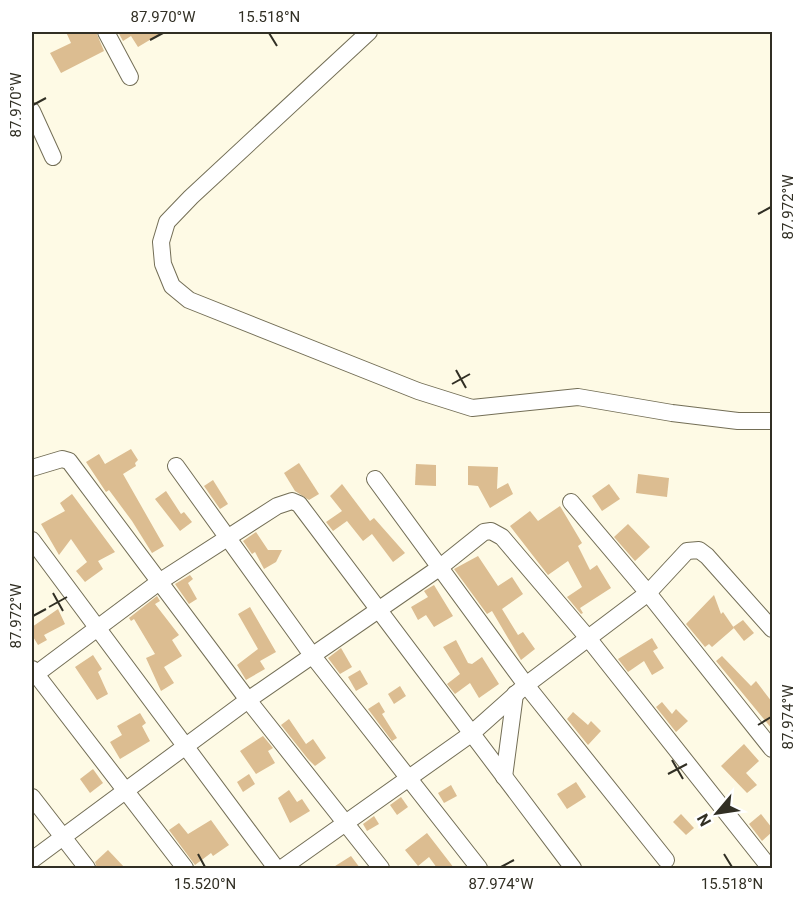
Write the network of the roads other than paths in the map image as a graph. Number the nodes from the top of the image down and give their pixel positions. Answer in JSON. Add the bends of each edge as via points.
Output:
{"nodes":[{"id":1,"x":106,"y":32,"type":"edge"},
{"id":2,"x":369,"y":32,"type":"edge"},
{"id":3,"x":130,"y":77,"type":"dead end"},
{"id":4,"x":32,"y":111,"type":"edge"},
{"id":5,"x":53,"y":158,"type":"dead end"},
{"id":6,"x":772,"y":421,"type":"edge"},
{"id":7,"x":176,"y":466,"type":"dead end"},
{"id":8,"x":32,"y":468,"type":"edge"},
{"id":9,"x":375,"y":479,"type":"dead end"},
{"id":10,"x":571,"y":502,"type":"dead end"},
{"id":11,"x":226,"y":537,"type":"junction"},
{"id":12,"x":32,"y":540,"type":"edge"},
{"id":13,"x":439,"y":568,"type":"junction"},
{"id":14,"x":159,"y":582,"type":"junction"},
{"id":15,"x":648,"y":593,"type":"junction"},
{"id":16,"x":378,"y":609,"type":"junction"},
{"id":17,"x":771,"y":625,"type":"edge"},
{"id":18,"x":96,"y":627,"type":"junction"},
{"id":19,"x":588,"y":638,"type":"junction"},
{"id":20,"x":312,"y":655,"type":"junction"},
{"id":21,"x":33,"y":673,"type":"edge"},
{"id":22,"x":520,"y":690,"type":"junction"},
{"id":23,"x":248,"y":700,"type":"junction"},
{"id":24,"x":471,"y":734,"type":"junction"},
{"id":25,"x":184,"y":747,"type":"junction"},
{"id":26,"x":772,"y":749,"type":"edge"},
{"id":27,"x":410,"y":777,"type":"junction"},
{"id":28,"x":504,"y":777,"type":"junction"},
{"id":29,"x":125,"y":789,"type":"junction"},
{"id":30,"x":32,"y":797,"type":"edge"},
{"id":31,"x":346,"y":825,"type":"junction"},
{"id":32,"x":62,"y":837,"type":"junction"},
{"id":33,"x":32,"y":860,"type":"edge"},
{"id":34,"x":565,"y":866,"type":"edge"},
{"id":35,"x":664,"y":866,"type":"edge"},
{"id":36,"x":87,"y":868,"type":"edge"},
{"id":37,"x":185,"y":868,"type":"edge"},
{"id":38,"x":276,"y":868,"type":"edge"},
{"id":39,"x":282,"y":868,"type":"edge"},
{"id":40,"x":381,"y":868,"type":"edge"},
{"id":41,"x":479,"y":868,"type":"edge"},
{"id":42,"x":770,"y":868,"type":"edge"}],
"edges":[{"from":1,"to":3,"type":"street"},
{"from":2,"to":6,"type":"street","via":[[167,222],[161,242],[171,286],[189,300],[418,391],[472,408],[578,397],[672,413]]},
{"from":4,"to":5,"type":"street"},
{"from":7,"to":11,"type":"street"},
{"from":8,"to":14,"type":"street","via":[[62,459],[69,461]]},
{"from":9,"to":13,"type":"street"},
{"from":10,"to":15,"type":"street"},
{"from":11,"to":14,"type":"street"},
{"from":11,"to":16,"type":"street","via":[[285,502],[299,504]]},
{"from":11,"to":20,"type":"street"},
{"from":12,"to":18,"type":"street"},
{"from":13,"to":16,"type":"street"},
{"from":13,"to":19,"type":"street","via":[[484,532],[491,531],[502,537]]},
{"from":13,"to":22,"type":"street"},
{"from":14,"to":18,"type":"street"},
{"from":14,"to":23,"type":"street"},
{"from":15,"to":17,"type":"street","via":[[687,552],[699,550]]},
{"from":15,"to":19,"type":"street"},
{"from":15,"to":26,"type":"street"},
{"from":16,"to":20,"type":"street"},
{"from":16,"to":24,"type":"street"},
{"from":18,"to":21,"type":"street"},
{"from":18,"to":25,"type":"street"},
{"from":19,"to":22,"type":"street"},
{"from":19,"to":42,"type":"street"},
{"from":20,"to":23,"type":"street"},
{"from":20,"to":27,"type":"street"},
{"from":21,"to":29,"type":"street"},
{"from":22,"to":24,"type":"street"},
{"from":22,"to":28,"type":"street"},
{"from":22,"to":35,"type":"street"},
{"from":23,"to":25,"type":"street"},
{"from":23,"to":31,"type":"street"},
{"from":24,"to":27,"type":"street"},
{"from":24,"to":28,"type":"street"},
{"from":25,"to":29,"type":"street"},
{"from":25,"to":38,"type":"street"},
{"from":27,"to":31,"type":"street"},
{"from":27,"to":41,"type":"street"},
{"from":28,"to":34,"type":"street"},
{"from":29,"to":32,"type":"street"},
{"from":29,"to":37,"type":"street"},
{"from":30,"to":32,"type":"street"},
{"from":31,"to":39,"type":"street"},
{"from":31,"to":40,"type":"street"},
{"from":32,"to":33,"type":"street"},
{"from":32,"to":36,"type":"street"}]}
